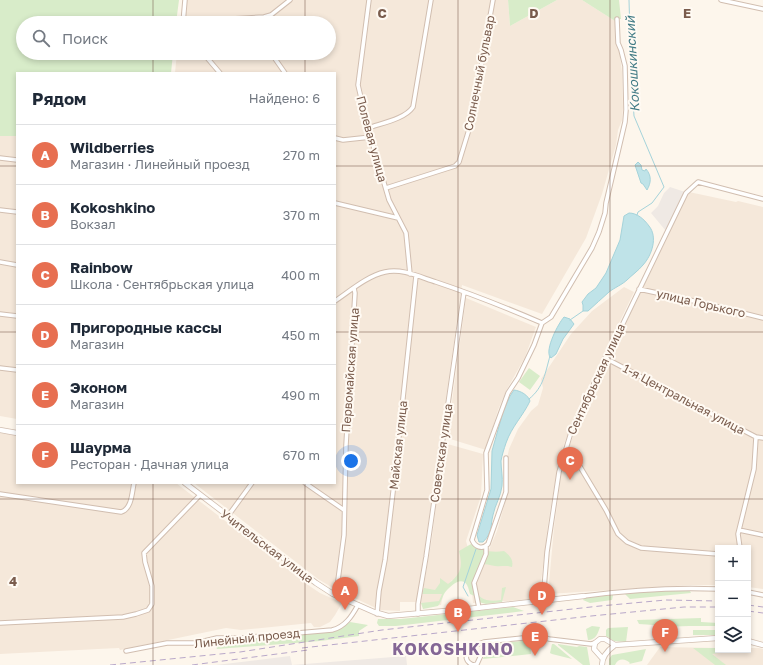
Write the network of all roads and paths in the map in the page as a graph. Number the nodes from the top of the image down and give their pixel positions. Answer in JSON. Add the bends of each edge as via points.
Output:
{"nodes":[{"id":1,"x":185,"y":0,"type":"edge"},
{"id":2,"x":290,"y":0,"type":"edge"},
{"id":3,"x":369,"y":0,"type":"edge"},
{"id":4,"x":431,"y":0,"type":"edge"},
{"id":5,"x":493,"y":0,"type":"edge"},
{"id":6,"x":721,"y":0,"type":"edge"},
{"id":7,"x":763,"y":9,"type":"edge"},
{"id":8,"x":271,"y":15,"type":"edge"},
{"id":9,"x":184,"y":16,"type":"edge"},
{"id":10,"x":617,"y":19,"type":"dead end"},
{"id":11,"x":209,"y":60,"type":"edge"},
{"id":12,"x":276,"y":60,"type":"edge"},
{"id":13,"x":219,"y":72,"type":"edge"},
{"id":14,"x":284,"y":72,"type":"edge"},
{"id":15,"x":368,"y":128,"type":"junction"},
{"id":16,"x":371,"y":137,"type":"junction"},
{"id":17,"x":336,"y":138,"type":"edge"},
{"id":18,"x":0,"y":158,"type":"edge"},
{"id":19,"x":16,"y":160,"type":"edge"},
{"id":20,"x":386,"y":188,"type":"junction"},
{"id":21,"x":763,"y":199,"type":"edge"},
{"id":22,"x":336,"y":203,"type":"edge"},
{"id":23,"x":0,"y":210,"type":"edge"},
{"id":24,"x":16,"y":212,"type":"edge"},
{"id":25,"x":398,"y":218,"type":"junction"},
{"id":26,"x":0,"y":262,"type":"edge"},
{"id":27,"x":16,"y":265,"type":"edge"},
{"id":28,"x":410,"y":274,"type":"junction"},
{"id":29,"x":416,"y":276,"type":"junction"},
{"id":30,"x":354,"y":288,"type":"junction"},
{"id":31,"x":639,"y":289,"type":"junction"},
{"id":32,"x":464,"y":292,"type":"junction"},
{"id":33,"x":336,"y":300,"type":"edge"},
{"id":34,"x":0,"y":314,"type":"edge"},
{"id":35,"x":16,"y":316,"type":"edge"},
{"id":36,"x":763,"y":318,"type":"edge"},
{"id":37,"x":542,"y":323,"type":"junction"},
{"id":38,"x":606,"y":358,"type":"junction"},
{"id":39,"x":0,"y":368,"type":"edge"},
{"id":40,"x":16,"y":370,"type":"edge"},
{"id":41,"x":0,"y":430,"type":"edge"},
{"id":42,"x":16,"y":433,"type":"edge"},
{"id":43,"x":756,"y":437,"type":"junction"},
{"id":44,"x":763,"y":438,"type":"edge"},
{"id":45,"x":506,"y":458,"type":"dead end"},
{"id":46,"x":562,"y":460,"type":"junction"},
{"id":47,"x":134,"y":484,"type":"edge"},
{"id":48,"x":186,"y":484,"type":"edge"},
{"id":49,"x":251,"y":484,"type":"edge"},
{"id":50,"x":306,"y":484,"type":"edge"},
{"id":51,"x":0,"y":494,"type":"edge"},
{"id":52,"x":200,"y":495,"type":"junction"},
{"id":53,"x":344,"y":510,"type":"junction"},
{"id":54,"x":228,"y":516,"type":"junction"},
{"id":55,"x":739,"y":530,"type":"junction"},
{"id":56,"x":763,"y":535,"type":"edge"},
{"id":57,"x":739,"y":545,"type":"edge"},
{"id":58,"x":485,"y":546,"type":"junction"},
{"id":59,"x":715,"y":554,"type":"edge"},
{"id":60,"x":715,"y":590,"type":"edge"},
{"id":61,"x":751,"y":593,"type":"edge"},
{"id":62,"x":336,"y":595,"type":"junction"},
{"id":63,"x":763,"y":595,"type":"edge"},
{"id":64,"x":584,"y":596,"type":"joint"},
{"id":65,"x":543,"y":601,"type":"junction"},
{"id":66,"x":358,"y":605,"type":"junction"},
{"id":67,"x":479,"y":608,"type":"junction"},
{"id":68,"x":378,"y":614,"type":"junction"},
{"id":69,"x":418,"y":614,"type":"junction"},
{"id":70,"x":0,"y":623,"type":"edge"},
{"id":71,"x":715,"y":638,"type":"edge"},
{"id":72,"x":487,"y":642,"type":"junction"},
{"id":73,"x":610,"y":643,"type":"junction"},
{"id":74,"x":751,"y":643,"type":"edge"},
{"id":75,"x":593,"y":645,"type":"junction"},
{"id":76,"x":615,"y":645,"type":"junction"},
{"id":77,"x":763,"y":645,"type":"edge"},
{"id":78,"x":468,"y":648,"type":"junction"},
{"id":79,"x":610,"y":649,"type":"junction"},
{"id":80,"x":455,"y":650,"type":"dead end"},
{"id":81,"x":126,"y":651,"type":"dead end"},
{"id":82,"x":602,"y":656,"type":"junction"},
{"id":83,"x":602,"y":665,"type":"edge"}],
"edges":[{"from":1,"to":9,"type":"street"},
{"from":2,"to":8,"type":"street"},
{"from":3,"to":15,"type":"street","name":"Полевая улица","via":[[358,85]]},
{"from":4,"to":15,"type":"street","via":[[413,107],[404,115]]},
{"from":5,"to":20,"type":"street","name":"Солнечный бульвар","via":[[472,123],[459,162],[455,166]]},
{"from":6,"to":7,"type":"street"},
{"from":10,"to":37,"type":"street","via":[[618,43],[625,66],[626,110],[605,213],[598,237],[566,293],[551,317]]},
{"from":11,"to":13,"type":"street"},
{"from":12,"to":14,"type":"street"},
{"from":15,"to":16,"type":"street","name":"Полевая улица"},
{"from":16,"to":17,"type":"street"},
{"from":16,"to":20,"type":"street","name":"Полевая улица"},
{"from":18,"to":19,"type":"street"},
{"from":20,"to":25,"type":"street","name":"Полевая улица"},
{"from":21,"to":31,"type":"street","name":"Сентябрьская улица","via":[[698,182],[686,193]]},
{"from":22,"to":25,"type":"street"},
{"from":23,"to":24,"type":"street"},
{"from":25,"to":28,"type":"street","name":"Полевая улица","via":[[406,233]]},
{"from":26,"to":27,"type":"street"},
{"from":28,"to":29,"type":"street"},
{"from":28,"to":30,"type":"street","via":[[387,272],[374,276]]},
{"from":29,"to":32,"type":"street"},
{"from":29,"to":68,"type":"street","name":"Майская улица"},
{"from":30,"to":33,"type":"street"},
{"from":30,"to":53,"type":"street","name":"Первомайская улица"},
{"from":31,"to":36,"type":"street","name":"улица Горького"},
{"from":31,"to":38,"type":"street","name":"Сентябрьская улица"},
{"from":32,"to":37,"type":"street"},
{"from":32,"to":69,"type":"street","name":"Советская улица"},
{"from":34,"to":35,"type":"street"},
{"from":37,"to":58,"type":"street","via":[[534,346],[508,393],[486,453],[486,494],[472,540],[476,546]]},
{"from":38,"to":43,"type":"street","name":"1-я Центральная улица"},
{"from":38,"to":46,"type":"street","name":"Сентябрьская улица","via":[[572,429]]},
{"from":39,"to":40,"type":"street"},
{"from":41,"to":42,"type":"street"},
{"from":43,"to":44,"type":"street","name":"1-я Центральная улица"},
{"from":43,"to":55,"type":"street","via":[[754,469]]},
{"from":45,"to":58,"type":"street","via":[[505,497]]},
{"from":46,"to":59,"type":"street","via":[[580,465],[618,534],[627,542],[641,548]]},
{"from":46,"to":65,"type":"street","name":"Сентябрьская улица","via":[[550,529]]},
{"from":47,"to":51,"type":"street","via":[[129,505],[121,512]]},
{"from":48,"to":52,"type":"street","name":"Учительская улица"},
{"from":49,"to":54,"type":"street"},
{"from":50,"to":53,"type":"street"},
{"from":52,"to":54,"type":"street","name":"Учительская улица"},
{"from":52,"to":70,"type":"street","via":[[144,553],[152,586],[151,606],[145,612],[122,617]]},
{"from":53,"to":62,"type":"street","name":"Первомайская улица","via":[[344,535]]},
{"from":54,"to":62,"type":"street","name":"Учительская улица","via":[[306,576]]},
{"from":55,"to":56,"type":"street"},
{"from":55,"to":57,"type":"street"},
{"from":58,"to":67,"type":"street","via":[[486,554],[474,583]]},
{"from":60,"to":64,"type":"street","via":[[633,590]]},
{"from":61,"to":63,"type":"street"},
{"from":62,"to":66,"type":"street","name":"Учительская улица"},
{"from":64,"to":65,"type":"street","name":"Учительская улица"},
{"from":65,"to":67,"type":"street","name":"Учительская улица"},
{"from":66,"to":68,"type":"street","name":"Учительская улица"},
{"from":66,"to":81,"type":"street","name":"Линейный проезд","via":[[346,623],[332,630],[217,638],[196,643],[167,643]]},
{"from":67,"to":69,"type":"street","name":"Учительская улица"},
{"from":68,"to":69,"type":"street","name":"Учительская улица"},
{"from":71,"to":76,"type":"street"},
{"from":72,"to":75,"type":"street","via":[[540,637]]},
{"from":72,"to":78,"type":"street"},
{"from":72,"to":78,"type":"street","via":[[477,664],[473,665],[467,661]]},
{"from":73,"to":75,"type":"street","via":[[602,638]]},
{"from":73,"to":76,"type":"street"},
{"from":73,"to":79,"type":"street"},
{"from":74,"to":77,"type":"street"},
{"from":75,"to":82,"type":"street","via":[[595,652]]},
{"from":76,"to":79,"type":"street"},
{"from":78,"to":80,"type":"street"},
{"from":79,"to":82,"type":"street"},
{"from":82,"to":83,"type":"street"}]}
